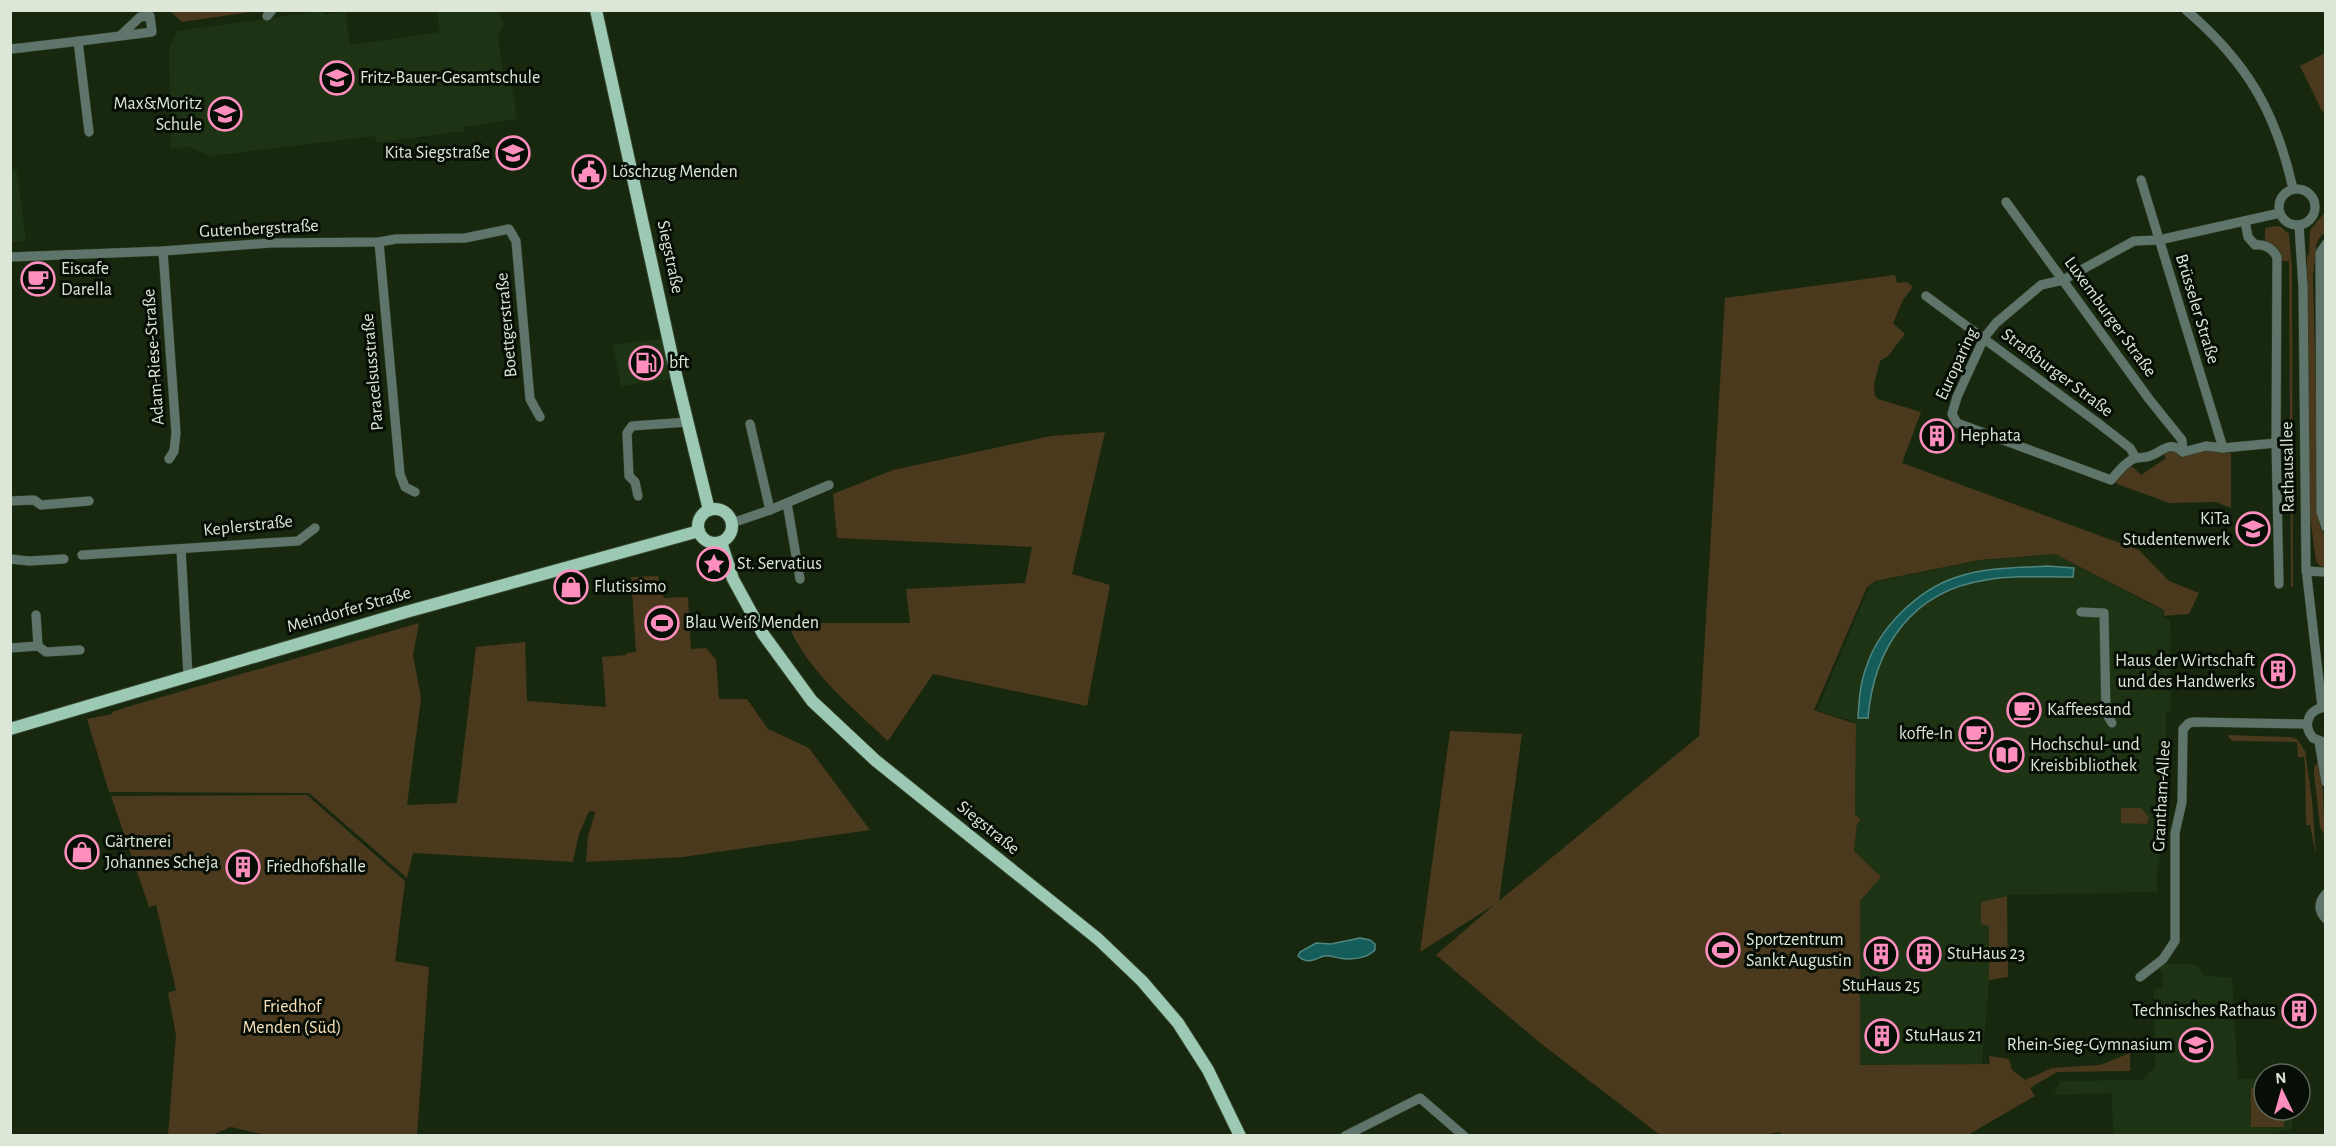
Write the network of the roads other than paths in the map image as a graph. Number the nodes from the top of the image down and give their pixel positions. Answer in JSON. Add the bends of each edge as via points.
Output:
{"nodes":[{"id":1,"x":596,"y":10,"type":"edge"},
{"id":2,"x":2186,"y":10,"type":"edge"},
{"id":3,"x":120,"y":36,"type":"dead end"},
{"id":4,"x":78,"y":41,"type":"junction"},
{"id":5,"x":10,"y":50,"type":"edge"},
{"id":6,"x":89,"y":132,"type":"dead end"},
{"id":7,"x":2141,"y":180,"type":"dead end"},
{"id":8,"x":2293,"y":189,"type":"junction"},
{"id":9,"x":2314,"y":201,"type":"junction"},
{"id":10,"x":2006,"y":202,"type":"dead end"},
{"id":11,"x":2325,"y":202,"type":"edge"},
{"id":12,"x":2280,"y":213,"type":"junction"},
{"id":13,"x":2244,"y":221,"type":"junction"},
{"id":14,"x":2299,"y":225,"type":"junction"},
{"id":15,"x":509,"y":230,"type":"joint"},
{"id":16,"x":2159,"y":240,"type":"junction"},
{"id":17,"x":379,"y":242,"type":"junction"},
{"id":18,"x":2325,"y":244,"type":"edge"},
{"id":19,"x":163,"y":251,"type":"junction"},
{"id":20,"x":10,"y":257,"type":"edge"},
{"id":21,"x":2063,"y":280,"type":"junction"},
{"id":22,"x":1926,"y":296,"type":"dead end"},
{"id":23,"x":1984,"y":338,"type":"junction"},
{"id":24,"x":540,"y":417,"type":"dead end"},
{"id":25,"x":688,"y":422,"type":"junction"},
{"id":26,"x":750,"y":424,"type":"dead end"},
{"id":27,"x":2276,"y":443,"type":"junction"},
{"id":28,"x":2223,"y":448,"type":"junction"},
{"id":29,"x":2183,"y":452,"type":"junction"},
{"id":30,"x":2136,"y":458,"type":"junction"},
{"id":31,"x":169,"y":459,"type":"dead end"},
{"id":32,"x":830,"y":485,"type":"dead end"},
{"id":33,"x":415,"y":492,"type":"dead end"},
{"id":34,"x":638,"y":496,"type":"dead end"},
{"id":35,"x":10,"y":501,"type":"edge"},
{"id":36,"x":89,"y":501,"type":"dead end"},
{"id":37,"x":787,"y":503,"type":"junction"},
{"id":38,"x":709,"y":510,"type":"junction"},
{"id":39,"x":770,"y":510,"type":"junction"},
{"id":40,"x":732,"y":523,"type":"junction"},
{"id":41,"x":2325,"y":527,"type":"edge"},
{"id":42,"x":315,"y":528,"type":"dead end"},
{"id":43,"x":699,"y":531,"type":"junction"},
{"id":44,"x":721,"y":542,"type":"junction"},
{"id":45,"x":181,"y":549,"type":"junction"},
{"id":46,"x":82,"y":555,"type":"dead end"},
{"id":47,"x":10,"y":559,"type":"edge"},
{"id":48,"x":64,"y":559,"type":"dead end"},
{"id":49,"x":2306,"y":571,"type":"junction"},
{"id":50,"x":2325,"y":572,"type":"edge"},
{"id":51,"x":800,"y":579,"type":"dead end"},
{"id":52,"x":2279,"y":584,"type":"dead end"},
{"id":53,"x":2081,"y":612,"type":"dead end"},
{"id":54,"x":36,"y":615,"type":"dead end"},
{"id":55,"x":38,"y":646,"type":"junction"},
{"id":56,"x":10,"y":648,"type":"edge"},
{"id":57,"x":80,"y":650,"type":"dead end"},
{"id":58,"x":188,"y":675,"type":"junction"},
{"id":59,"x":2324,"y":707,"type":"edge"},
{"id":60,"x":2112,"y":723,"type":"dead end"},
{"id":61,"x":2307,"y":724,"type":"junction"},
{"id":62,"x":10,"y":729,"type":"edge"},
{"id":63,"x":2322,"y":742,"type":"edge"},
{"id":64,"x":2325,"y":782,"type":"edge"},
{"id":65,"x":2325,"y":894,"type":"edge"},
{"id":66,"x":2325,"y":919,"type":"edge"},
{"id":67,"x":2140,"y":977,"type":"dead end"},
{"id":68,"x":1240,"y":1136,"type":"edge"},
{"id":69,"x":1345,"y":1136,"type":"edge"},
{"id":70,"x":1464,"y":1136,"type":"edge"}],
"edges":[{"from":1,"to":25,"type":"main road","name":"Siegstraße"},
{"from":2,"to":8,"type":"street","via":[[2242,67],[2266,107],[2279,136]]},
{"from":3,"to":4,"type":"street"},
{"from":4,"to":5,"type":"street"},
{"from":4,"to":6,"type":"street"},
{"from":7,"to":16,"type":"street","name":"Brüsseler Straße"},
{"from":8,"to":9,"type":"street","via":[[2307,192]]},
{"from":8,"to":12,"type":"street","via":[[2280,201]]},
{"from":9,"to":11,"type":"street"},
{"from":9,"to":14,"type":"street","via":[[2312,217]]},
{"from":10,"to":21,"type":"street","name":"Luxemburger Straße"},
{"from":12,"to":13,"type":"street","name":"Europaring"},
{"from":12,"to":14,"type":"street","via":[[2289,224]]},
{"from":13,"to":16,"type":"street","name":"Europaring"},
{"from":13,"to":27,"type":"street","via":[[2254,245],[2272,249],[2277,257]]},
{"from":14,"to":49,"type":"street","name":"Rathausallee"},
{"from":15,"to":17,"type":"street","name":"Gutenbergstraße","via":[[465,238]]},
{"from":15,"to":24,"type":"street","name":"Boettgerstraße","via":[[516,241],[531,399]]},
{"from":16,"to":21,"type":"street","name":"Europaring","via":[[2134,242]]},
{"from":16,"to":28,"type":"street","name":"Brüsseler Straße"},
{"from":17,"to":19,"type":"street","name":"Gutenbergstraße","via":[[270,243]]},
{"from":17,"to":33,"type":"street","name":"Paracelsusstraße","via":[[399,474],[405,487]]},
{"from":18,"to":41,"type":"street","name":"Rathausallee","via":[[2320,254],[2320,276]]},
{"from":19,"to":20,"type":"street","name":"Gutenbergstraße"},
{"from":19,"to":31,"type":"street","name":"Adam-Riese-Straße","via":[[176,434]]},
{"from":21,"to":23,"type":"street","name":"Europaring","via":[[2041,285]]},
{"from":21,"to":29,"type":"street","name":"Luxemburger Straße","via":[[2182,440]]},
{"from":22,"to":23,"type":"street","name":"Straßburger Straße"},
{"from":23,"to":30,"type":"street","name":"Straßburger Straße","via":[[2130,448]]},
{"from":23,"to":30,"type":"street","name":"Europaring","via":[[1953,406],[1957,423],[2111,480]]},
{"from":25,"to":34,"type":"street","via":[[632,426],[627,433],[629,476],[635,482]]},
{"from":25,"to":38,"type":"main road","name":"Siegstraße"},
{"from":26,"to":39,"type":"street"},
{"from":27,"to":28,"type":"street","name":"Europaring"},
{"from":27,"to":52,"type":"street"},
{"from":28,"to":29,"type":"street","name":"Europaring","via":[[2206,446]]},
{"from":29,"to":30,"type":"street","name":"Europaring","via":[[2177,446],[2166,447],[2147,458]]},
{"from":32,"to":37,"type":"street"},
{"from":35,"to":36,"type":"street","via":[[34,500],[41,505]]},
{"from":37,"to":39,"type":"street"},
{"from":37,"to":51,"type":"street"},
{"from":38,"to":40,"type":"main road","via":[[724,511]]},
{"from":38,"to":43,"type":"main road","via":[[701,517]]},
{"from":39,"to":40,"type":"street"},
{"from":40,"to":44,"type":"main road","via":[[729,537]]},
{"from":42,"to":45,"type":"street","name":"Keplerstraße","via":[[298,541]]},
{"from":43,"to":44,"type":"main road","via":[[705,540]]},
{"from":43,"to":58,"type":"main road","name":"Meindorfer Straße"},
{"from":44,"to":68,"type":"main road","name":"Siegstraße","via":[[734,579],[763,634],[812,701],[875,759],[1098,939],[1142,981],[1178,1023],[1208,1070]]},
{"from":45,"to":46,"type":"street","name":"Keplerstraße"},
{"from":45,"to":58,"type":"street","name":"Keplerstraße"},
{"from":47,"to":48,"type":"street"},
{"from":49,"to":50,"type":"street"},
{"from":49,"to":59,"type":"street","name":"Rathausallee"},
{"from":53,"to":60,"type":"street","via":[[2104,613],[2106,713]]},
{"from":54,"to":55,"type":"street"},
{"from":55,"to":56,"type":"street"},
{"from":55,"to":57,"type":"street","via":[[46,652]]},
{"from":58,"to":62,"type":"main road","name":"Meindorfer Straße"},
{"from":59,"to":61,"type":"street","name":"Rathausallee","via":[[2311,713]]},
{"from":61,"to":63,"type":"street","via":[[2310,736]]},
{"from":61,"to":67,"type":"street","name":"Grantham-Allee","via":[[2186,725],[2182,738],[2182,802],[2175,832],[2175,941],[2163,959]]},
{"from":63,"to":64,"type":"street"},
{"from":65,"to":66,"type":"street","via":[[2320,908]]},
{"from":69,"to":70,"type":"street","via":[[1420,1098]]}]}
